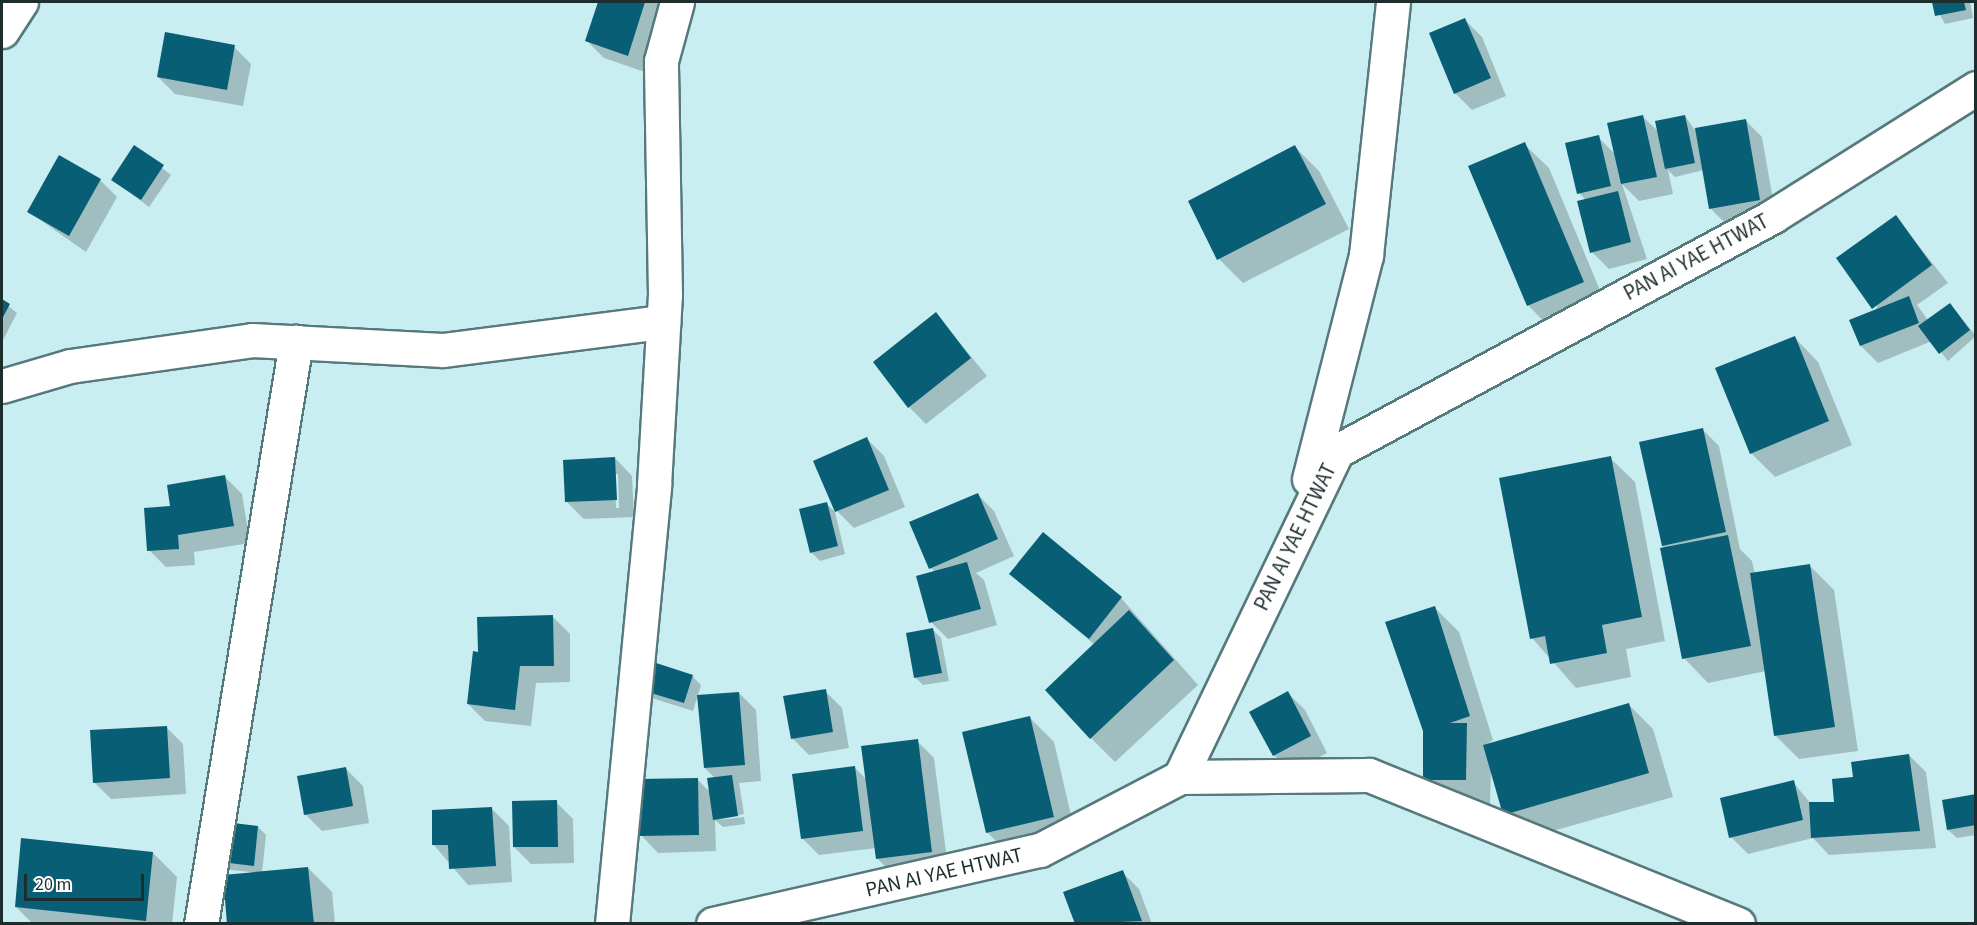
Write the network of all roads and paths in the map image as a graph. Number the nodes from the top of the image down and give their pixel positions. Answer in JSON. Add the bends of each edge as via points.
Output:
{"nodes":[{"id":1,"x":21,"y":2,"type":"edge"},
{"id":2,"x":677,"y":2,"type":"edge"},
{"id":3,"x":1393,"y":2,"type":"edge"},
{"id":4,"x":2,"y":31,"type":"edge"},
{"id":5,"x":1976,"y":88,"type":"edge"},
{"id":6,"x":663,"y":322,"type":"junction"},
{"id":7,"x":296,"y":342,"type":"junction"},
{"id":8,"x":2,"y":386,"type":"edge"},
{"id":9,"x":1293,"y":538,"type":"junction"},
{"id":10,"x":1180,"y":777,"type":"junction"},
{"id":11,"x":201,"y":924,"type":"edge"},
{"id":12,"x":612,"y":924,"type":"edge"},
{"id":13,"x":713,"y":924,"type":"edge"},
{"id":14,"x":1738,"y":924,"type":"edge"}],
"edges":[{"from":1,"to":4,"type":"street"},
{"from":2,"to":6,"type":"street","via":[[661,61]]},
{"from":3,"to":9,"type":"street","via":[[1366,255]]},
{"from":5,"to":9,"type":"street","name":"PAN AI YAE HTWAT","via":[[1773,216],[1336,451]]},
{"from":6,"to":7,"type":"street","via":[[443,350]]},
{"from":6,"to":12,"type":"street","via":[[654,485]]},
{"from":7,"to":8,"type":"street","via":[[252,340],[70,366]]},
{"from":7,"to":11,"type":"street"},
{"from":9,"to":10,"type":"street","name":"PAN AI YAE HTWAT"},
{"from":10,"to":13,"type":"street","name":"PAN AI YAE HTWAT","via":[[1040,850]]},
{"from":10,"to":14,"type":"street","via":[[1369,775]]}]}
